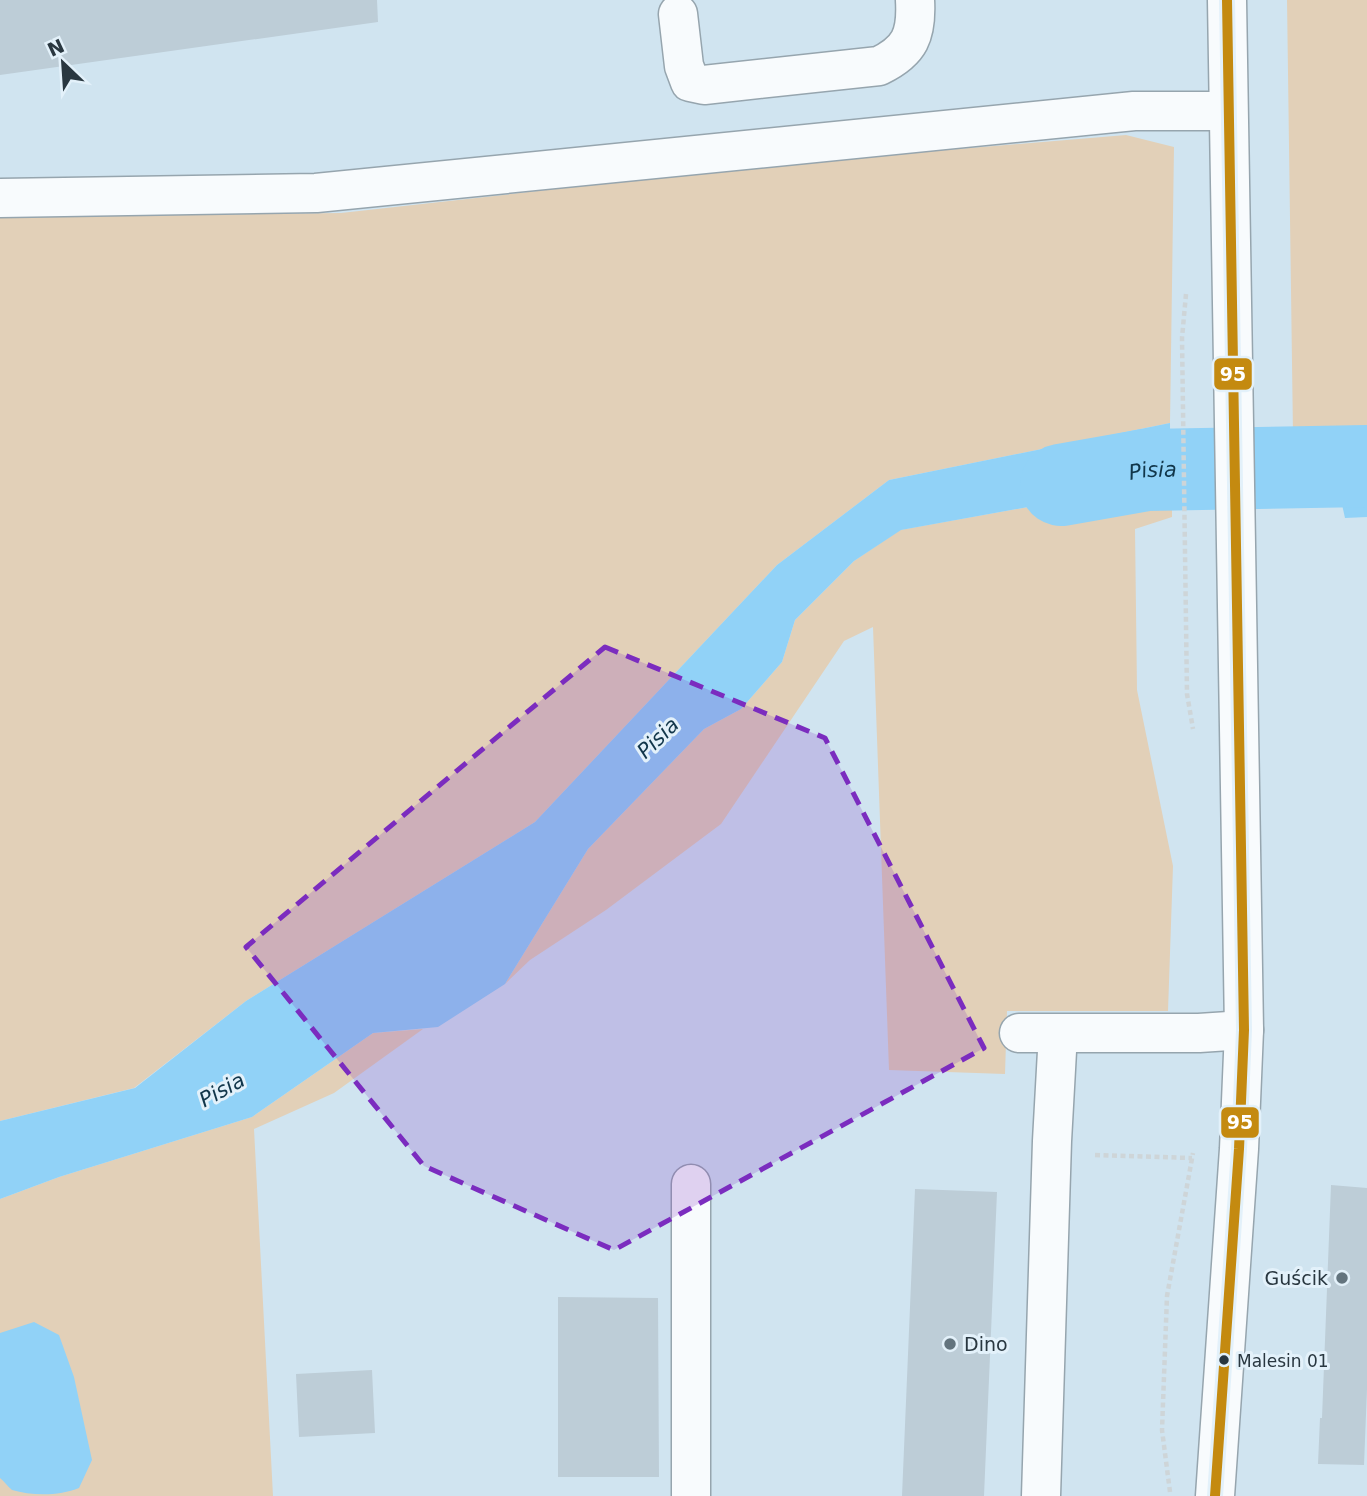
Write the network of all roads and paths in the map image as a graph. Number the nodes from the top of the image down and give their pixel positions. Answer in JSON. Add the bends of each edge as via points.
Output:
{"nodes":[{"id":1,"x":915,"y":0,"type":"edge"},
{"id":2,"x":1227,"y":0,"type":"edge"},
{"id":3,"x":678,"y":14,"type":"dead end"},
{"id":4,"x":1228,"y":111,"type":"junction"},
{"id":5,"x":0,"y":198,"type":"edge"},
{"id":6,"x":1182,"y":338,"type":"dead end"},
{"id":7,"x":1194,"y":732,"type":"dead end"},
{"id":8,"x":1244,"y":1030,"type":"junction"},
{"id":9,"x":1018,"y":1033,"type":"dead end"},
{"id":10,"x":1058,"y":1033,"type":"junction"},
{"id":11,"x":1194,"y":1145,"type":"dead end"},
{"id":12,"x":1051,"y":1154,"type":"junction"},
{"id":13,"x":1192,"y":1158,"type":"junction"},
{"id":14,"x":691,"y":1184,"type":"dead end"},
{"id":15,"x":691,"y":1496,"type":"edge"},
{"id":16,"x":1041,"y":1496,"type":"edge"},
{"id":17,"x":1170,"y":1496,"type":"edge"},
{"id":18,"x":1215,"y":1496,"type":"edge"}],
"edges":[{"from":1,"to":3,"type":"main road","via":[[909,44],[898,57],[879,66],[704,85],[690,82],[684,66]]},
{"from":2,"to":4,"type":"main road"},
{"from":4,"to":5,"type":"main road","via":[[1134,111],[316,193]]},
{"from":4,"to":8,"type":"main road"},
{"from":6,"to":7,"type":"path","via":[[1187,694]]},
{"from":8,"to":10,"type":"main road"},
{"from":8,"to":18,"type":"main road"},
{"from":9,"to":10,"type":"main road"},
{"from":10,"to":12,"type":"main road"},
{"from":11,"to":13,"type":"path"},
{"from":12,"to":13,"type":"path"},
{"from":12,"to":16,"type":"main road"},
{"from":13,"to":17,"type":"path","via":[[1167,1296],[1162,1430]]},
{"from":14,"to":15,"type":"main road"}]}
